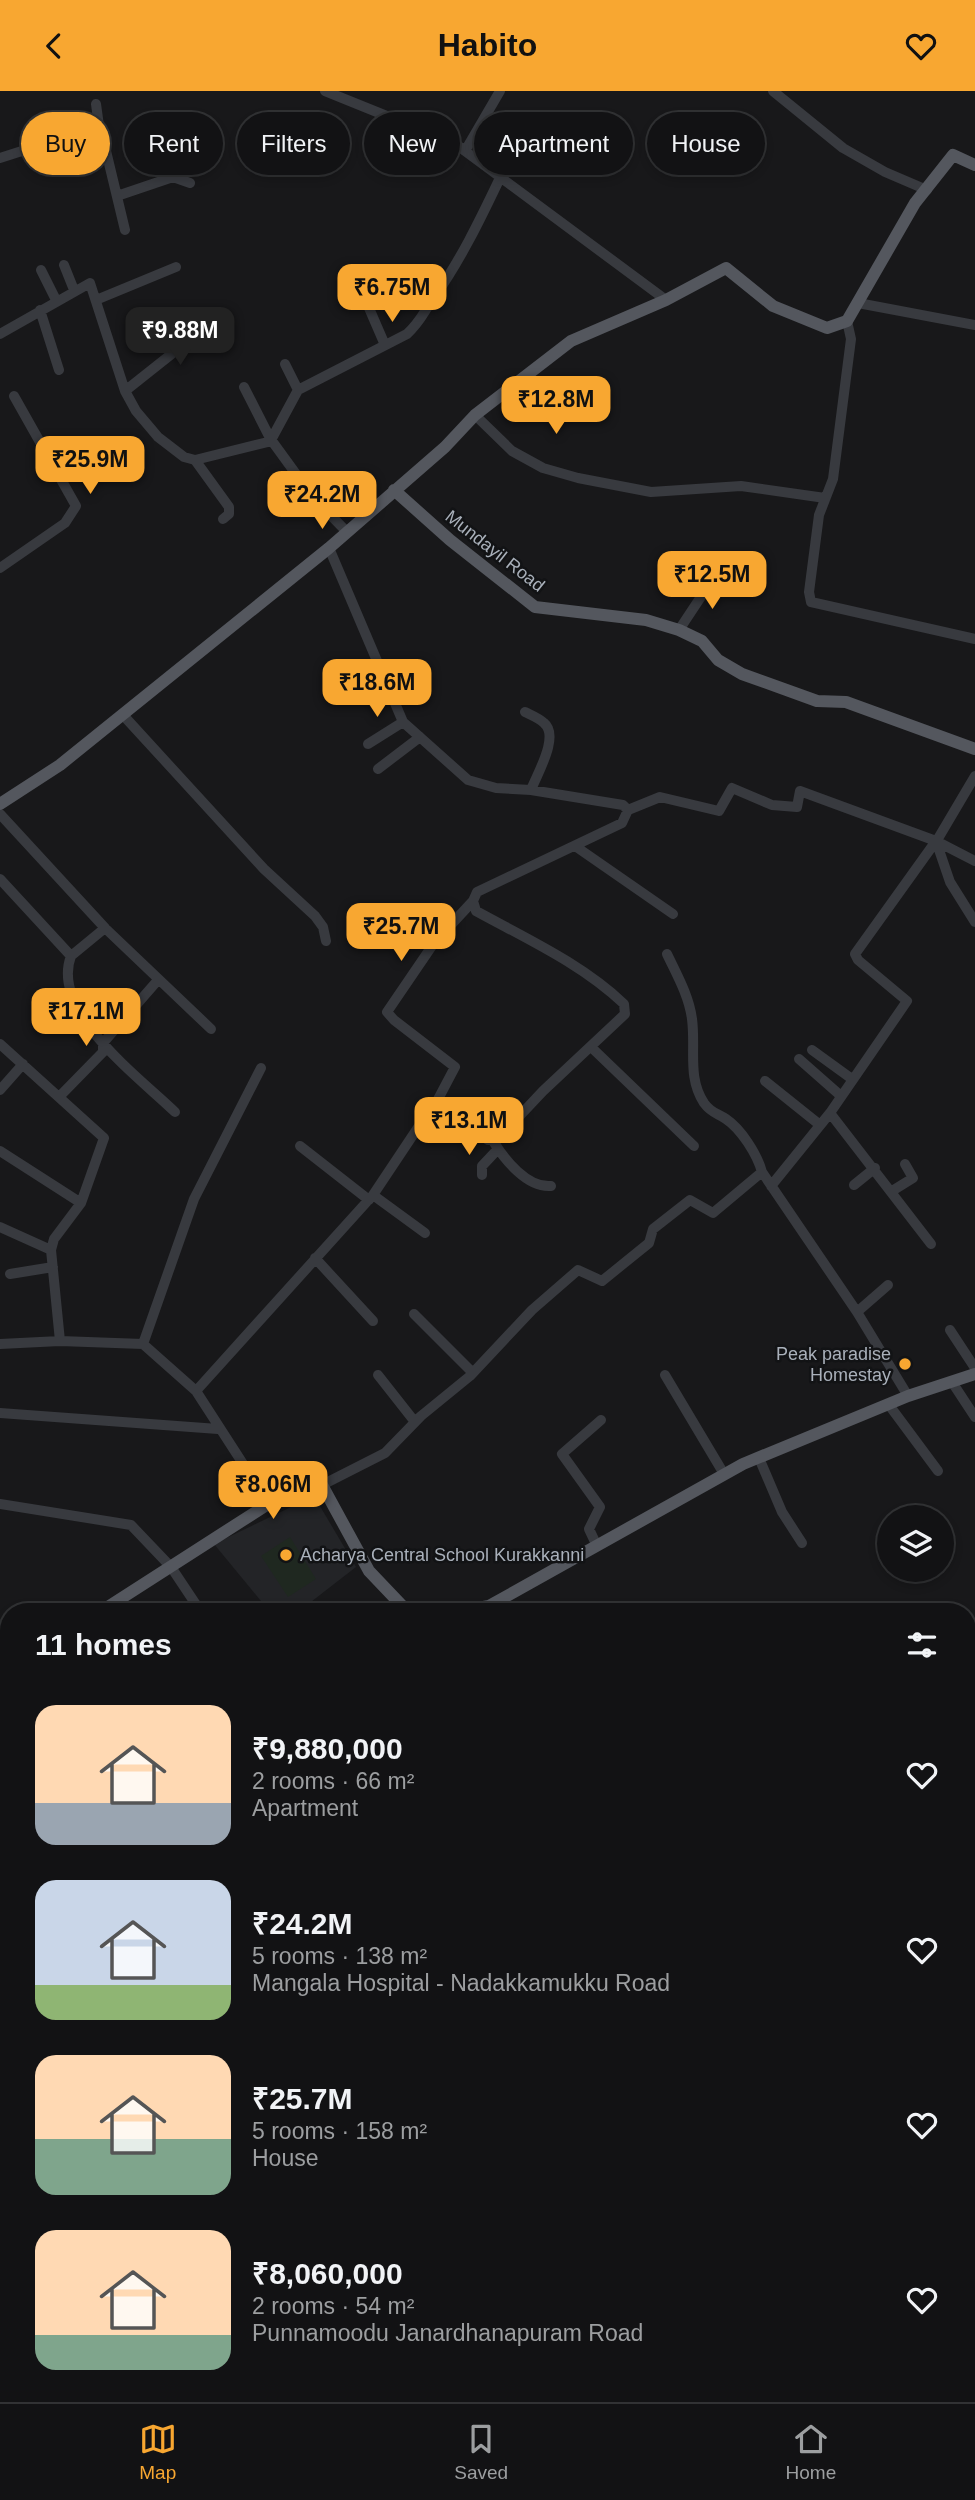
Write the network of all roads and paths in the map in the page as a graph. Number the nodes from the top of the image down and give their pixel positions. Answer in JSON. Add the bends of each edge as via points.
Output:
{"nodes":[{"id":1,"x":325,"y":91,"type":"edge"},
{"id":2,"x":500,"y":91,"type":"edge"},
{"id":3,"x":773,"y":91,"type":"edge"},
{"id":4,"x":96,"y":104,"type":"dead end"},
{"id":5,"x":97,"y":112,"type":"edge"},
{"id":6,"x":21,"y":151,"type":"edge"},
{"id":7,"x":464,"y":151,"type":"junction"},
{"id":8,"x":0,"y":158,"type":"edge"},
{"id":9,"x":975,"y":165,"type":"edge"},
{"id":10,"x":110,"y":169,"type":"edge"},
{"id":11,"x":499,"y":180,"type":"junction"},
{"id":12,"x":190,"y":184,"type":"dead end"},
{"id":13,"x":926,"y":190,"type":"junction"},
{"id":14,"x":117,"y":196,"type":"junction"},
{"id":15,"x":125,"y":230,"type":"dead end"},
{"id":16,"x":64,"y":265,"type":"dead end"},
{"id":17,"x":176,"y":267,"type":"dead end"},
{"id":18,"x":41,"y":270,"type":"dead end"},
{"id":19,"x":74,"y":289,"type":"junction"},
{"id":20,"x":56,"y":300,"type":"junction"},
{"id":21,"x":96,"y":300,"type":"junction"},
{"id":22,"x":666,"y":300,"type":"junction"},
{"id":23,"x":858,"y":303,"type":"junction"},
{"id":24,"x":369,"y":308,"type":"dead end"},
{"id":25,"x":40,"y":310,"type":"junction"},
{"id":26,"x":223,"y":321,"type":"dead end"},
{"id":27,"x":847,"y":321,"type":"junction"},
{"id":28,"x":975,"y":325,"type":"edge"},
{"id":29,"x":0,"y":334,"type":"edge"},
{"id":30,"x":385,"y":345,"type":"junction"},
{"id":31,"x":285,"y":363,"type":"dead end"},
{"id":32,"x":59,"y":370,"type":"dead end"},
{"id":33,"x":589,"y":383,"type":"dead end"},
{"id":34,"x":244,"y":387,"type":"dead end"},
{"id":35,"x":508,"y":389,"type":"junction"},
{"id":36,"x":298,"y":390,"type":"junction"},
{"id":37,"x":125,"y":391,"type":"junction"},
{"id":38,"x":14,"y":396,"type":"dead end"},
{"id":39,"x":475,"y":415,"type":"junction"},
{"id":40,"x":271,"y":440,"type":"junction"},
{"id":41,"x":195,"y":460,"type":"junction"},
{"id":42,"x":394,"y":490,"type":"junction"},
{"id":43,"x":825,"y":498,"type":"junction"},
{"id":44,"x":223,"y":519,"type":"dead end"},
{"id":45,"x":346,"y":531,"type":"junction"},
{"id":46,"x":329,"y":548,"type":"junction"},
{"id":47,"x":0,"y":568,"type":"edge"},
{"id":48,"x":740,"y":575,"type":"dead end"},
{"id":49,"x":679,"y":630,"type":"junction"},
{"id":50,"x":975,"y":639,"type":"edge"},
{"id":51,"x":524,"y":712,"type":"dead end"},
{"id":52,"x":123,"y":715,"type":"junction"},
{"id":53,"x":403,"y":722,"type":"junction"},
{"id":54,"x":420,"y":737,"type":"junction"},
{"id":55,"x":368,"y":744,"type":"dead end"},
{"id":56,"x":975,"y":749,"type":"edge"},
{"id":57,"x":378,"y":769,"type":"dead end"},
{"id":58,"x":975,"y":776,"type":"edge"},
{"id":59,"x":531,"y":790,"type":"junction"},
{"id":60,"x":0,"y":804,"type":"edge"},
{"id":61,"x":628,"y":810,"type":"junction"},
{"id":62,"x":0,"y":814,"type":"edge"},
{"id":63,"x":936,"y":841,"type":"junction"},
{"id":64,"x":575,"y":846,"type":"junction"},
{"id":65,"x":975,"y":861,"type":"edge"},
{"id":66,"x":0,"y":879,"type":"edge"},
{"id":67,"x":473,"y":901,"type":"junction"},
{"id":68,"x":673,"y":913,"type":"dead end"},
{"id":69,"x":975,"y":922,"type":"edge"},
{"id":70,"x":105,"y":928,"type":"junction"},
{"id":71,"x":326,"y":941,"type":"dead end"},
{"id":72,"x":667,"y":954,"type":"dead end"},
{"id":73,"x":71,"y":956,"type":"junction"},
{"id":74,"x":158,"y":980,"type":"junction"},
{"id":75,"x":211,"y":1029,"type":"dead end"},
{"id":76,"x":103,"y":1043,"type":"junction"},
{"id":77,"x":0,"y":1044,"type":"edge"},
{"id":78,"x":591,"y":1047,"type":"junction"},
{"id":79,"x":812,"y":1050,"type":"dead end"},
{"id":80,"x":799,"y":1059,"type":"dead end"},
{"id":81,"x":23,"y":1064,"type":"junction"},
{"id":82,"x":261,"y":1068,"type":"dead end"},
{"id":83,"x":852,"y":1079,"type":"junction"},
{"id":84,"x":765,"y":1081,"type":"dead end"},
{"id":85,"x":0,"y":1090,"type":"edge"},
{"id":86,"x":841,"y":1096,"type":"junction"},
{"id":87,"x":60,"y":1097,"type":"junction"},
{"id":88,"x":436,"y":1103,"type":"junction"},
{"id":89,"x":175,"y":1112,"type":"dead end"},
{"id":90,"x":830,"y":1113,"type":"junction"},
{"id":91,"x":820,"y":1125,"type":"junction"},
{"id":92,"x":496,"y":1145,"type":"junction"},
{"id":93,"x":300,"y":1146,"type":"dead end"},
{"id":94,"x":694,"y":1146,"type":"dead end"},
{"id":95,"x":0,"y":1151,"type":"edge"},
{"id":96,"x":905,"y":1164,"type":"dead end"},
{"id":97,"x":875,"y":1168,"type":"junction"},
{"id":98,"x":762,"y":1172,"type":"junction"},
{"id":99,"x":482,"y":1175,"type":"dead end"},
{"id":100,"x":854,"y":1185,"type":"dead end"},
{"id":101,"x":551,"y":1186,"type":"dead end"},
{"id":102,"x":771,"y":1186,"type":"junction"},
{"id":103,"x":892,"y":1191,"type":"junction"},
{"id":104,"x":371,"y":1197,"type":"junction"},
{"id":105,"x":81,"y":1203,"type":"junction"},
{"id":106,"x":0,"y":1227,"type":"edge"},
{"id":107,"x":425,"y":1233,"type":"dead end"},
{"id":108,"x":931,"y":1244,"type":"dead end"},
{"id":109,"x":51,"y":1250,"type":"junction"},
{"id":110,"x":315,"y":1258,"type":"junction"},
{"id":111,"x":52,"y":1268,"type":"junction"},
{"id":112,"x":9,"y":1274,"type":"dead end"},
{"id":113,"x":888,"y":1285,"type":"dead end"},
{"id":114,"x":857,"y":1313,"type":"junction"},
{"id":115,"x":414,"y":1314,"type":"dead end"},
{"id":116,"x":373,"y":1321,"type":"dead end"},
{"id":117,"x":950,"y":1330,"type":"dead end"},
{"id":118,"x":60,"y":1341,"type":"junction"},
{"id":119,"x":0,"y":1343,"type":"edge"},
{"id":120,"x":143,"y":1344,"type":"junction"},
{"id":121,"x":975,"y":1368,"type":"edge"},
{"id":122,"x":472,"y":1373,"type":"junction"},
{"id":123,"x":975,"y":1374,"type":"edge"},
{"id":124,"x":378,"y":1375,"type":"dead end"},
{"id":125,"x":665,"y":1375,"type":"dead end"},
{"id":126,"x":951,"y":1382,"type":"junction"},
{"id":127,"x":196,"y":1391,"type":"junction"},
{"id":128,"x":908,"y":1396,"type":"junction"},
{"id":129,"x":889,"y":1405,"type":"junction"},
{"id":130,"x":0,"y":1413,"type":"edge"},
{"id":131,"x":975,"y":1416,"type":"edge"},
{"id":132,"x":601,"y":1420,"type":"dead end"},
{"id":133,"x":415,"y":1422,"type":"junction"},
{"id":134,"x":218,"y":1429,"type":"junction"},
{"id":135,"x":759,"y":1458,"type":"junction"},
{"id":136,"x":938,"y":1471,"type":"dead end"},
{"id":137,"x":724,"y":1475,"type":"junction"},
{"id":138,"x":322,"y":1485,"type":"junction"},
{"id":139,"x":0,"y":1504,"type":"edge"},
{"id":140,"x":269,"y":1504,"type":"junction"},
{"id":141,"x":802,"y":1543,"type":"dead end"},
{"id":142,"x":597,"y":1546,"type":"junction"},
{"id":143,"x":170,"y":1567,"type":"junction"},
{"id":144,"x":114,"y":1603,"type":"edge"},
{"id":145,"x":195,"y":1603,"type":"edge"},
{"id":146,"x":399,"y":1603,"type":"edge"},
{"id":147,"x":502,"y":1603,"type":"edge"},
{"id":148,"x":0,"y":2059,"type":"edge"},
{"id":149,"x":0,"y":2067,"type":"edge"}],
"edges":[{"from":1,"to":7,"type":"street"},
{"from":2,"to":7,"type":"street"},
{"from":3,"to":13,"type":"street","via":[[843,148]]},
{"from":4,"to":5,"type":"street"},
{"from":6,"to":8,"type":"street"},
{"from":7,"to":11,"type":"street"},
{"from":9,"to":13,"type":"main road","via":[[953,155]]},
{"from":10,"to":14,"type":"street"},
{"from":11,"to":22,"type":"street"},
{"from":11,"to":30,"type":"street","via":[[470,244],[423,320]]},
{"from":12,"to":14,"type":"street","via":[[173,177]]},
{"from":13,"to":23,"type":"main road"},
{"from":14,"to":15,"type":"street"},
{"from":16,"to":19,"type":"street"},
{"from":17,"to":21,"type":"street"},
{"from":18,"to":20,"type":"street"},
{"from":19,"to":20,"type":"street"},
{"from":19,"to":21,"type":"street","via":[[90,283]]},
{"from":20,"to":25,"type":"street"},
{"from":21,"to":37,"type":"street"},
{"from":22,"to":27,"type":"main road","via":[[726,268],[773,306],[827,328]]},
{"from":22,"to":35,"type":"main road","via":[[581,335]]},
{"from":23,"to":27,"type":"main road"},
{"from":23,"to":28,"type":"street"},
{"from":24,"to":30,"type":"street"},
{"from":25,"to":29,"type":"street"},
{"from":25,"to":32,"type":"street"},
{"from":26,"to":37,"type":"street","via":[[198,333]]},
{"from":27,"to":43,"type":"street","via":[[851,339],[835,467]]},
{"from":30,"to":36,"type":"street"},
{"from":31,"to":36,"type":"street"},
{"from":33,"to":35,"type":"street","via":[[574,408],[557,421]]},
{"from":34,"to":40,"type":"street"},
{"from":35,"to":39,"type":"main road"},
{"from":36,"to":40,"type":"street"},
{"from":37,"to":41,"type":"street","via":[[158,437]]},
{"from":38,"to":47,"type":"street","via":[[76,506],[65,523]]},
{"from":39,"to":42,"type":"main road"},
{"from":39,"to":43,"type":"street","via":[[512,451],[543,468],[578,478],[651,492],[741,487]]},
{"from":40,"to":41,"type":"street"},
{"from":40,"to":45,"type":"street","via":[[312,496]]},
{"from":41,"to":44,"type":"street","via":[[229,507]]},
{"from":42,"to":45,"type":"main road"},
{"from":42,"to":49,"type":"main road","name":"Mundayil Road","via":[[535,607],[646,620]]},
{"from":43,"to":50,"type":"street","via":[[816,527],[808,592],[811,602]]},
{"from":45,"to":46,"type":"main road"},
{"from":46,"to":52,"type":"main road"},
{"from":46,"to":53,"type":"street"},
{"from":48,"to":49,"type":"street","via":[[718,571]]},
{"from":49,"to":56,"type":"main road","name":"Mundayil Road","via":[[702,641],[718,660],[742,674],[817,701],[846,702]]},
{"from":51,"to":59,"type":"street","via":[[546,723],[550,732]]},
{"from":52,"to":60,"type":"main road","via":[[60,765]]},
{"from":52,"to":71,"type":"street","via":[[264,869],[315,916]]},
{"from":53,"to":54,"type":"street"},
{"from":53,"to":55,"type":"street"},
{"from":54,"to":57,"type":"street"},
{"from":54,"to":59,"type":"street","via":[[468,780],[496,788]]},
{"from":58,"to":63,"type":"street"},
{"from":59,"to":61,"type":"street","via":[[623,805]]},
{"from":61,"to":63,"type":"street","via":[[660,797],[719,811],[732,788],[772,805],[797,807],[800,791]]},
{"from":61,"to":64,"type":"street","via":[[622,823]]},
{"from":62,"to":70,"type":"street"},
{"from":63,"to":65,"type":"street"},
{"from":63,"to":69,"type":"street","via":[[950,882]]},
{"from":63,"to":83,"type":"street","via":[[855,954],[907,1001]]},
{"from":64,"to":67,"type":"street","via":[[477,892]]},
{"from":64,"to":68,"type":"street"},
{"from":66,"to":73,"type":"street"},
{"from":67,"to":78,"type":"street","via":[[477,911],[577,967],[624,1004],[625,1014]]},
{"from":67,"to":88,"type":"street","via":[[434,943],[387,1011],[455,1067]]},
{"from":70,"to":73,"type":"street"},
{"from":70,"to":74,"type":"street"},
{"from":72,"to":98,"type":"street","via":[[686,992],[692,1020],[692,1078],[712,1112],[727,1119],[758,1158]]},
{"from":73,"to":76,"type":"street","via":[[66,969],[73,998]]},
{"from":74,"to":75,"type":"street"},
{"from":74,"to":76,"type":"street"},
{"from":76,"to":87,"type":"street","via":[[103,1052]]},
{"from":76,"to":89,"type":"street"},
{"from":77,"to":81,"type":"street"},
{"from":78,"to":92,"type":"street"},
{"from":78,"to":94,"type":"street"},
{"from":79,"to":83,"type":"street"},
{"from":80,"to":86,"type":"street"},
{"from":81,"to":85,"type":"street"},
{"from":81,"to":87,"type":"street"},
{"from":82,"to":120,"type":"street","via":[[194,1199]]},
{"from":83,"to":86,"type":"street"},
{"from":84,"to":91,"type":"street"},
{"from":86,"to":90,"type":"street"},
{"from":87,"to":105,"type":"street","via":[[104,1137]]},
{"from":88,"to":92,"type":"street"},
{"from":88,"to":104,"type":"street"},
{"from":90,"to":91,"type":"street"},
{"from":90,"to":97,"type":"street"},
{"from":91,"to":102,"type":"street"},
{"from":92,"to":99,"type":"street","via":[[482,1166]]},
{"from":92,"to":101,"type":"street","via":[[535,1185]]},
{"from":93,"to":104,"type":"street"},
{"from":95,"to":105,"type":"street"},
{"from":96,"to":103,"type":"street","via":[[913,1178]]},
{"from":97,"to":100,"type":"street"},
{"from":97,"to":103,"type":"street"},
{"from":98,"to":102,"type":"street"},
{"from":98,"to":122,"type":"street","via":[[713,1213],[690,1200],[653,1229],[649,1243],[602,1281],[578,1269]]},
{"from":102,"to":114,"type":"street"},
{"from":103,"to":108,"type":"street"},
{"from":104,"to":107,"type":"street"},
{"from":104,"to":110,"type":"street"},
{"from":105,"to":109,"type":"street"},
{"from":106,"to":109,"type":"street"},
{"from":109,"to":111,"type":"street"},
{"from":110,"to":116,"type":"street"},
{"from":110,"to":127,"type":"street"},
{"from":111,"to":112,"type":"street"},
{"from":111,"to":118,"type":"street"},
{"from":113,"to":114,"type":"street"},
{"from":114,"to":128,"type":"street"},
{"from":115,"to":122,"type":"street"},
{"from":117,"to":121,"type":"street"},
{"from":118,"to":119,"type":"street"},
{"from":118,"to":120,"type":"street"},
{"from":120,"to":127,"type":"street"},
{"from":122,"to":133,"type":"street"},
{"from":123,"to":126,"type":"main road"},
{"from":124,"to":133,"type":"street"},
{"from":125,"to":137,"type":"street"},
{"from":126,"to":128,"type":"main road"},
{"from":126,"to":131,"type":"street"},
{"from":127,"to":134,"type":"street"},
{"from":128,"to":129,"type":"main road"},
{"from":129,"to":135,"type":"main road"},
{"from":129,"to":136,"type":"street"},
{"from":130,"to":134,"type":"street"},
{"from":132,"to":142,"type":"street","via":[[562,1454],[600,1507],[589,1529]]},
{"from":133,"to":138,"type":"street","via":[[385,1453]]},
{"from":134,"to":140,"type":"street"},
{"from":135,"to":137,"type":"main road"},
{"from":135,"to":141,"type":"street","via":[[782,1512]]},
{"from":137,"to":142,"type":"main road"},
{"from":138,"to":140,"type":"main road","via":[[293,1488]]},
{"from":138,"to":146,"type":"main road","via":[[369,1571]]},
{"from":139,"to":143,"type":"street","via":[[131,1525]]},
{"from":140,"to":143,"type":"main road"},
{"from":142,"to":147,"type":"main road"},
{"from":143,"to":144,"type":"main road"},
{"from":143,"to":145,"type":"street"},
{"from":148,"to":149,"type":"street"}]}
